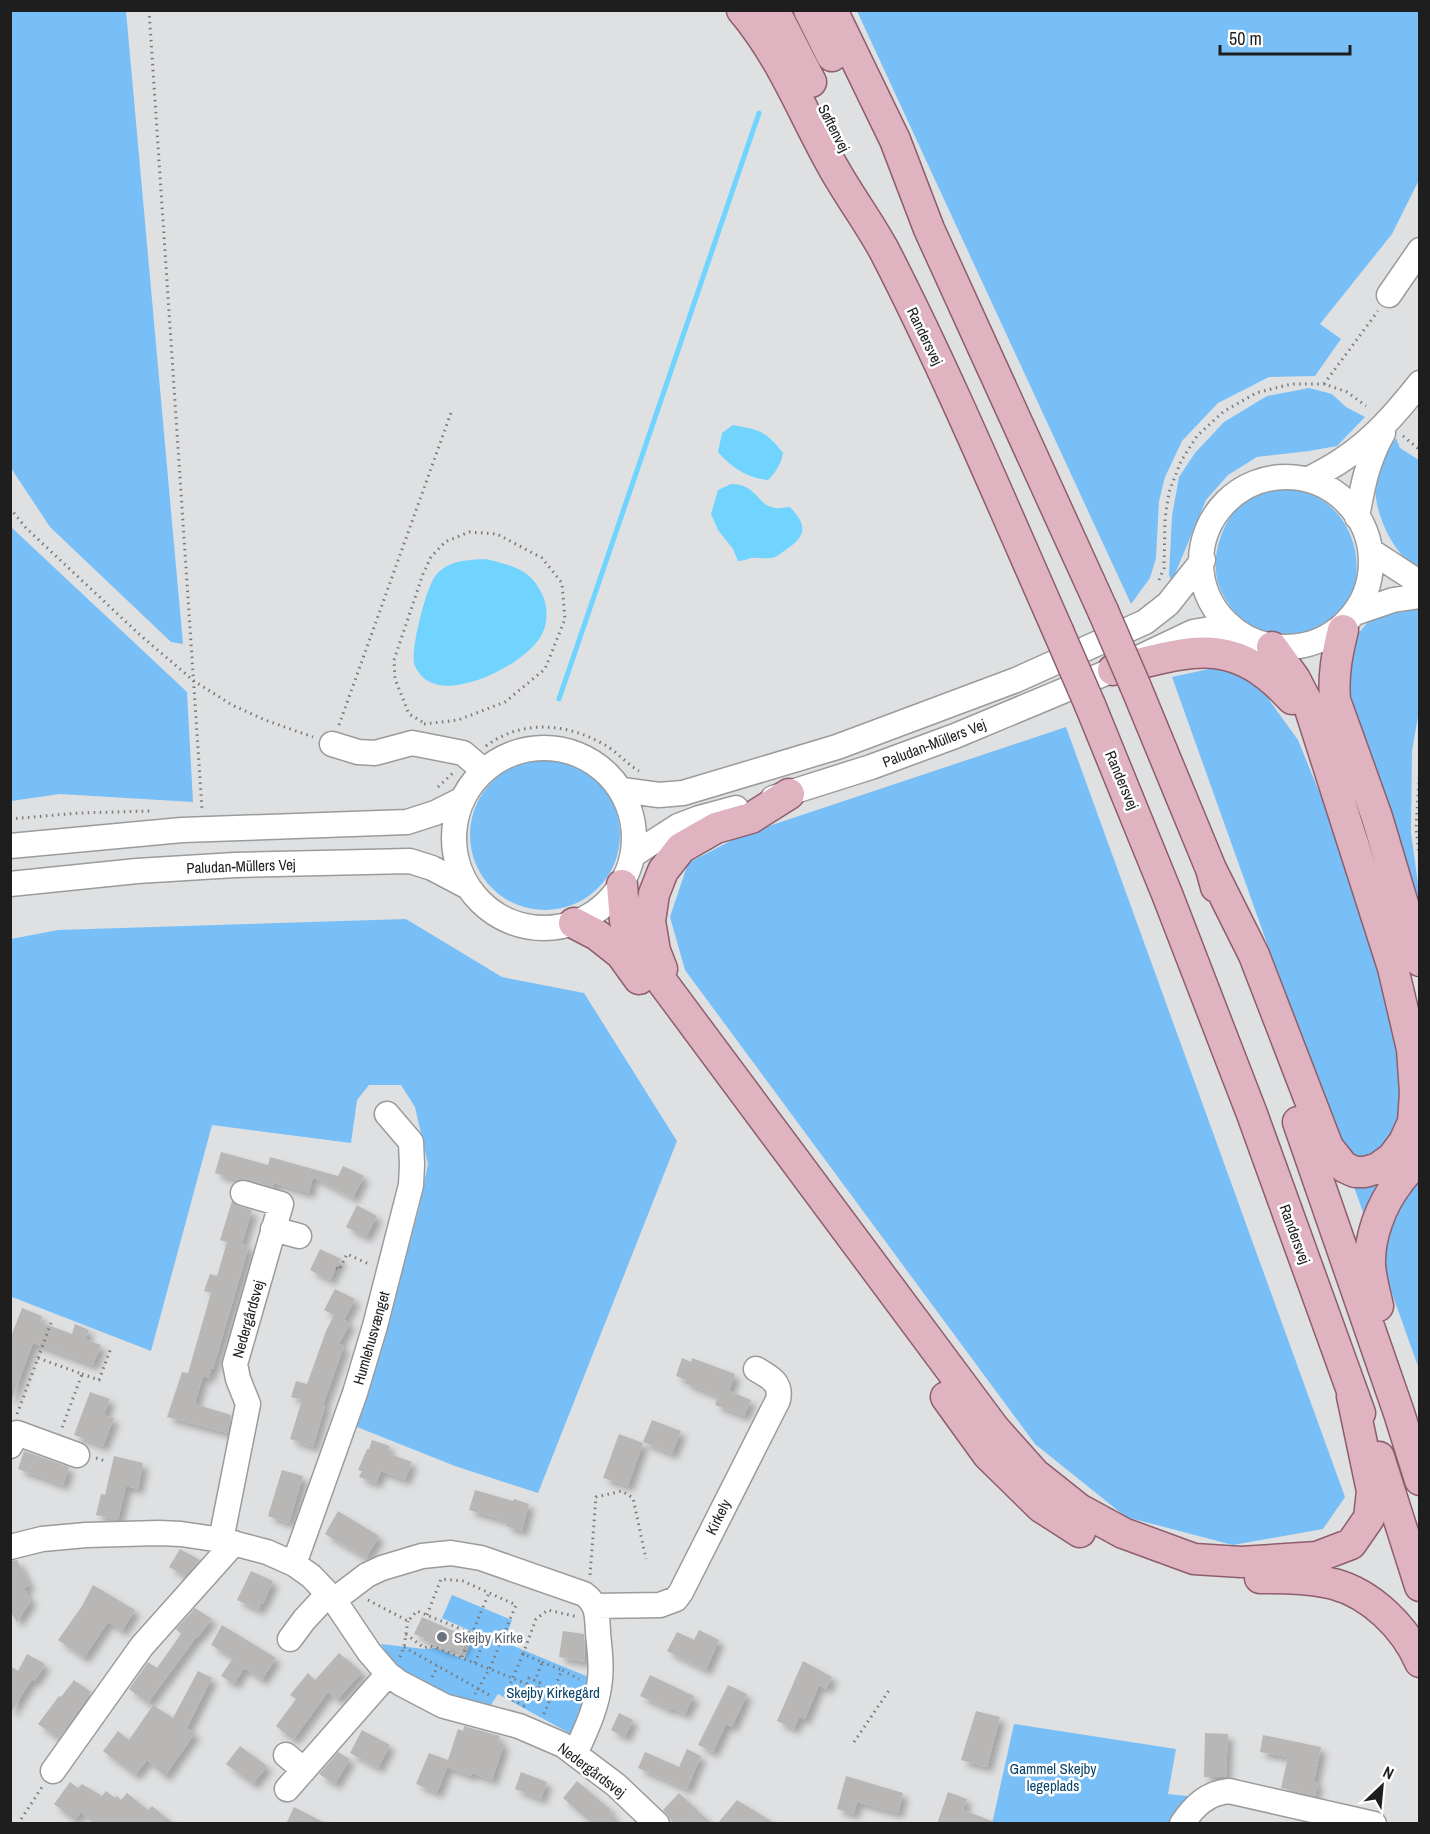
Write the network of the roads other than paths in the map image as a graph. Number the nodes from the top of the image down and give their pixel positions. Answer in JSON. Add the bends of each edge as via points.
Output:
{"nodes":[{"id":1,"x":742,"y":10,"type":"edge"},
{"id":2,"x":774,"y":10,"type":"edge"},
{"id":3,"x":809,"y":10,"type":"edge"},
{"id":4,"x":832,"y":10,"type":"edge"},
{"id":5,"x":929,"y":229,"type":"junction"},
{"id":6,"x":884,"y":250,"type":"junction"},
{"id":7,"x":1419,"y":250,"type":"edge"},
{"id":8,"x":1389,"y":295,"type":"road end"},
{"id":9,"x":1419,"y":383,"type":"edge"},
{"id":10,"x":1397,"y":427,"type":"junction"},
{"id":11,"x":1308,"y":479,"type":"junction"},
{"id":12,"x":1357,"y":517,"type":"junction"},
{"id":13,"x":1371,"y":551,"type":"junction"},
{"id":14,"x":1203,"y":560,"type":"junction"},
{"id":15,"x":1419,"y":583,"type":"edge"},
{"id":16,"x":1419,"y":596,"type":"edge"},
{"id":17,"x":1349,"y":622,"type":"junction"},
{"id":18,"x":1233,"y":629,"type":"junction"},
{"id":19,"x":1272,"y":647,"type":"junction"},
{"id":20,"x":1124,"y":677,"type":"junction"},
{"id":21,"x":332,"y":744,"type":"road end"},
{"id":22,"x":1323,"y":751,"type":"junction"},
{"id":23,"x":476,"y":764,"type":"junction"},
{"id":24,"x":622,"y":790,"type":"junction"},
{"id":25,"x":789,"y":794,"type":"junction"},
{"id":26,"x":461,"y":800,"type":"junction"},
{"id":27,"x":10,"y":846,"type":"edge"},
{"id":28,"x":633,"y":855,"type":"junction"},
{"id":29,"x":1211,"y":869,"type":"junction"},
{"id":30,"x":10,"y":884,"type":"edge"},
{"id":31,"x":622,"y":885,"type":"junction"},
{"id":32,"x":468,"y":887,"type":"junction"},
{"id":33,"x":574,"y":924,"type":"junction"},
{"id":34,"x":1419,"y":961,"type":"edge"},
{"id":35,"x":672,"y":994,"type":"junction"},
{"id":36,"x":387,"y":1114,"type":"dead end"},
{"id":37,"x":1419,"y":1158,"type":"edge"},
{"id":38,"x":243,"y":1193,"type":"dead end"},
{"id":39,"x":273,"y":1229,"type":"junction"},
{"id":40,"x":299,"y":1236,"type":"dead end"},
{"id":41,"x":756,"y":1369,"type":"dead end"},
{"id":42,"x":1352,"y":1396,"type":"junction"},
{"id":43,"x":14,"y":1439,"type":"edge"},
{"id":44,"x":66,"y":1451,"type":"road end"},
{"id":45,"x":1418,"y":1476,"type":"edge"},
{"id":46,"x":228,"y":1542,"type":"junction"},
{"id":47,"x":10,"y":1547,"type":"edge"},
{"id":48,"x":294,"y":1564,"type":"junction"},
{"id":49,"x":1419,"y":1586,"type":"edge"},
{"id":50,"x":331,"y":1597,"type":"junction"},
{"id":51,"x":594,"y":1608,"type":"junction"},
{"id":52,"x":290,"y":1639,"type":"dead end"},
{"id":53,"x":1419,"y":1662,"type":"edge"},
{"id":54,"x":393,"y":1667,"type":"junction"},
{"id":55,"x":575,"y":1754,"type":"junction"},
{"id":56,"x":53,"y":1771,"type":"road end"},
{"id":57,"x":287,"y":1789,"type":"dead end"},
{"id":58,"x":657,"y":1824,"type":"edge"},
{"id":59,"x":1182,"y":1824,"type":"edge"},
{"id":60,"x":1374,"y":1824,"type":"edge"}],
"edges":[{"from":1,"to":6,"type":"main road","name":"Randersvej","via":[[784,70],[832,166]]},
{"from":2,"to":6,"type":"main road","name":"Søftenvej","via":[[849,158]]},
{"from":3,"to":5,"type":"main road","name":"Søftenvej","via":[[880,149]]},
{"from":4,"to":5,"type":"main road","via":[[895,140]]},
{"from":5,"to":20,"type":"main road","bridge":true,"via":[[1103,611]]},
{"from":6,"to":42,"type":"main road","name":"Randersvej","bridge":true,"via":[[949,386],[1090,705],[1252,1114]]},
{"from":7,"to":8,"type":"street"},
{"from":9,"to":10,"type":"street"},
{"from":10,"to":11,"type":"street"},
{"from":10,"to":12,"type":"street","via":[[1372,453]]},
{"from":11,"to":12,"type":"street","via":[[1335,493]]},
{"from":11,"to":14,"type":"street","via":[[1277,476],[1250,483],[1230,496],[1212,517]]},
{"from":12,"to":13,"type":"street"},
{"from":13,"to":15,"type":"street"},
{"from":13,"to":17,"type":"street","via":[[1367,589]]},
{"from":14,"to":18,"type":"street","via":[[1213,605]]},
{"from":14,"to":24,"type":"street","name":"Paludan-Müllers Vej","via":[[1168,604],[1145,622],[1016,680],[837,747],[683,793],[659,795]]},
{"from":16,"to":17,"type":"street","via":[[1393,600]]},
{"from":17,"to":19,"type":"street","via":[[1322,643],[1298,649]]},
{"from":17,"to":34,"type":"main road","via":[[1335,662],[1335,700],[1377,817]]},
{"from":18,"to":19,"type":"street"},
{"from":18,"to":20,"type":"street","name":"Paludan-Müllers Vej","via":[[1193,632]]},
{"from":19,"to":22,"type":"main road","via":[[1309,706]]},
{"from":20,"to":22,"type":"main road","via":[[1185,653],[1217,652],[1238,658],[1257,667],[1294,701]]},
{"from":20,"to":25,"type":"street","name":"Paludan-Müllers Vej"},
{"from":20,"to":29,"type":"main road"},
{"from":21,"to":23,"type":"street","via":[[375,753],[418,733],[462,753]]},
{"from":22,"to":29,"type":"main road","via":[[1393,968],[1413,1049],[1413,1122],[1392,1158],[1378,1168],[1355,1172],[1344,1167],[1328,1147],[1254,955]]},
{"from":23,"to":24,"type":"street","via":[[530,748],[557,748],[582,756],[605,770]]},
{"from":23,"to":26,"type":"street","via":[[471,784]]},
{"from":24,"to":28,"type":"street","via":[[635,831]]},
{"from":25,"to":28,"type":"street","name":"Paludan-Müllers Vej","via":[[678,826]]},
{"from":25,"to":35,"type":"main road","via":[[751,818],[716,828],[681,848],[663,871],[650,921],[655,951]]},
{"from":26,"to":27,"type":"street","via":[[407,822],[182,830]]},
{"from":26,"to":32,"type":"street","via":[[454,826],[455,853]]},
{"from":28,"to":31,"type":"street"},
{"from":29,"to":45,"type":"main road","via":[[1237,961],[1320,1184]]},
{"from":30,"to":32,"type":"street","name":"Paludan-Müllers Vej","via":[[203,867],[410,861]]},
{"from":31,"to":33,"type":"street","via":[[593,915]]},
{"from":31,"to":35,"type":"main road","via":[[625,921],[637,948]]},
{"from":32,"to":33,"type":"street","via":[[499,916],[523,926],[549,928]]},
{"from":33,"to":53,"type":"main road","via":[[597,935],[621,954],[988,1455],[1041,1507],[1092,1540],[1148,1564],[1207,1578],[1297,1579],[1335,1585],[1366,1598],[1393,1621]]},
{"from":35,"to":42,"type":"main road","via":[[994,1428],[1035,1474],[1079,1509],[1123,1533],[1194,1559],[1241,1562],[1317,1557],[1351,1544],[1369,1518],[1372,1491]]},
{"from":36,"to":48,"type":"street","name":"Humlehusvænget","via":[[411,1142],[411,1185],[354,1393]]},
{"from":37,"to":45,"type":"main road","via":[[1398,1183],[1377,1222],[1370,1264],[1379,1310],[1412,1409]]},
{"from":38,"to":39,"type":"street","name":"Nedergårdsvej","via":[[281,1204]]},
{"from":39,"to":40,"type":"street"},
{"from":39,"to":46,"type":"street","name":"Nedergårdsvej","via":[[235,1364],[248,1404]]},
{"from":41,"to":51,"type":"street","name":"Kirkely","via":[[778,1385],[778,1400],[681,1592],[676,1599],[660,1605]]},
{"from":42,"to":49,"type":"main road","name":"Randersvej","via":[[1383,1466]]},
{"from":43,"to":44,"type":"street"},
{"from":46,"to":47,"type":"street","name":"Nedergårdsvej","via":[[180,1534],[86,1535]]},
{"from":46,"to":48,"type":"street","name":"Nedergårdsvej"},
{"from":46,"to":56,"type":"street","via":[[142,1646]]},
{"from":48,"to":50,"type":"street","name":"Nedergårdsvej"},
{"from":50,"to":51,"type":"street","name":"Kirkely","via":[[382,1568],[422,1556],[451,1553],[481,1558],[584,1594]]},
{"from":50,"to":52,"type":"street","name":"Kirkely","via":[[304,1620]]},
{"from":50,"to":54,"type":"street","name":"Nedergårdsvej","via":[[369,1653]]},
{"from":51,"to":55,"type":"street","via":[[600,1670],[598,1693]]},
{"from":54,"to":55,"type":"street","name":"Nedergårdsvej","via":[[400,1683],[444,1706],[519,1726]]},
{"from":54,"to":57,"type":"street","via":[[295,1762]]},
{"from":55,"to":58,"type":"street","name":"Nedergårdsvej","via":[[616,1785]]},
{"from":59,"to":60,"type":"street","via":[[1198,1804],[1229,1791]]}]}
